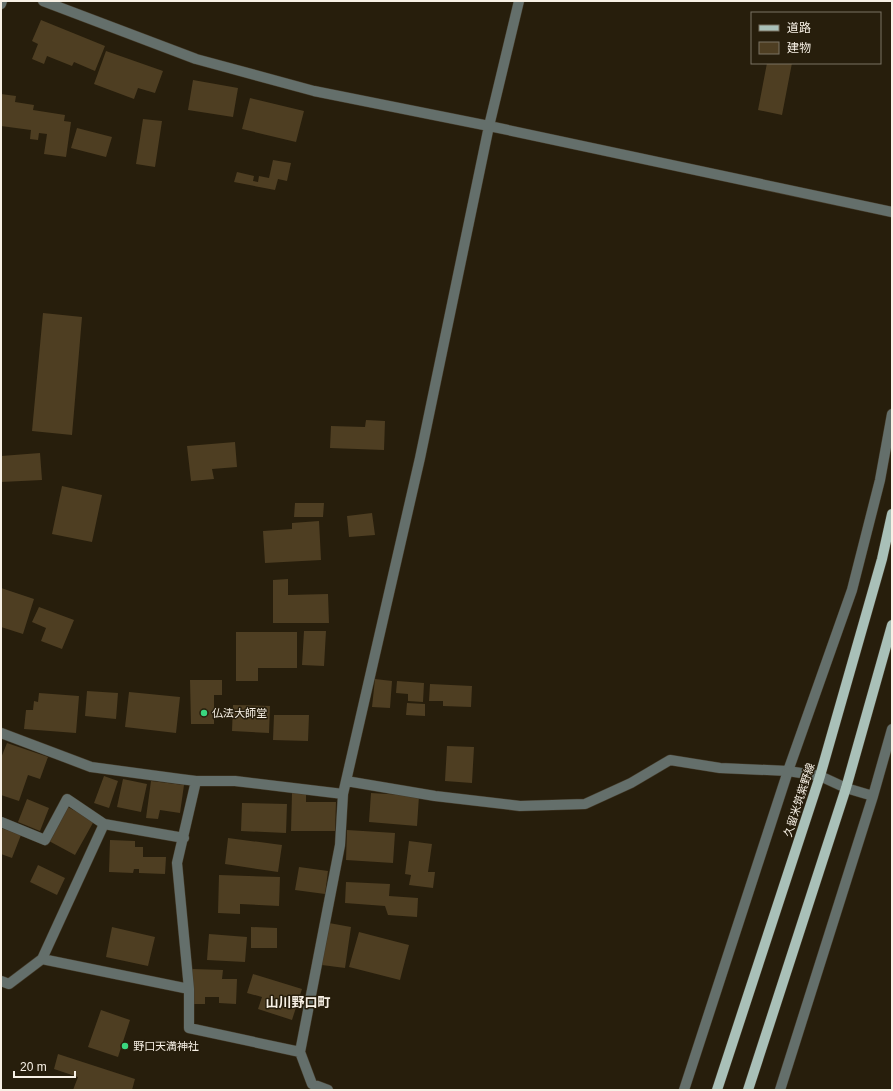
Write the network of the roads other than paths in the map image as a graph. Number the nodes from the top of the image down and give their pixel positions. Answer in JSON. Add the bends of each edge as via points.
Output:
{"nodes":[{"id":1,"x":43,"y":1,"type":"edge"},
{"id":2,"x":519,"y":1,"type":"edge"},
{"id":3,"x":489,"y":126,"type":"junction"},
{"id":4,"x":892,"y":212,"type":"edge"},
{"id":5,"x":892,"y":414,"type":"edge"},
{"id":6,"x":892,"y":514,"type":"edge"},
{"id":7,"x":892,"y":625,"type":"edge"},
{"id":8,"x":892,"y":729,"type":"edge"},
{"id":9,"x":2,"y":737,"type":"edge"},
{"id":10,"x":788,"y":771,"type":"junction"},
{"id":11,"x":820,"y":776,"type":"junction"},
{"id":12,"x":196,"y":781,"type":"junction"},
{"id":13,"x":346,"y":781,"type":"junction"},
{"id":14,"x":846,"y":788,"type":"junction"},
{"id":15,"x":343,"y":794,"type":"junction"},
{"id":16,"x":873,"y":796,"type":"junction"},
{"id":17,"x":1,"y":822,"type":"edge"},
{"id":18,"x":104,"y":824,"type":"junction"},
{"id":19,"x":184,"y":838,"type":"junction"},
{"id":20,"x":42,"y":959,"type":"junction"},
{"id":21,"x":1,"y":981,"type":"edge"},
{"id":22,"x":189,"y":989,"type":"junction"},
{"id":23,"x":300,"y":1052,"type":"junction"},
{"id":24,"x":328,"y":1090,"type":"edge"},
{"id":25,"x":684,"y":1090,"type":"edge"},
{"id":26,"x":717,"y":1090,"type":"edge"},
{"id":27,"x":748,"y":1090,"type":"edge"},
{"id":28,"x":780,"y":1090,"type":"edge"}],
"edges":[{"from":1,"to":3,"type":"street","via":[[196,59],[314,90]]},
{"from":2,"to":3,"type":"street"},
{"from":3,"to":4,"type":"street"},
{"from":3,"to":13,"type":"street","via":[[420,458]]},
{"from":5,"to":10,"type":"street","via":[[880,480],[852,590]]},
{"from":6,"to":11,"type":"main road","name":"久留米筑紫野線","via":[[882,559]]},
{"from":7,"to":14,"type":"main road"},
{"from":8,"to":16,"type":"street"},
{"from":9,"to":12,"type":"street","via":[[91,767]]},
{"from":10,"to":11,"type":"street"},
{"from":10,"to":13,"type":"street","via":[[720,768],[670,760],[631,784],[585,804],[520,806],[435,796]]},
{"from":10,"to":25,"type":"street"},
{"from":11,"to":14,"type":"street"},
{"from":11,"to":26,"type":"main road","name":"久留米筑紫野線"},
{"from":12,"to":15,"type":"street","via":[[235,781]]},
{"from":12,"to":19,"type":"street"},
{"from":13,"to":15,"type":"street"},
{"from":14,"to":16,"type":"street"},
{"from":14,"to":27,"type":"main road"},
{"from":15,"to":23,"type":"street","via":[[340,845]]},
{"from":16,"to":28,"type":"street"},
{"from":17,"to":18,"type":"street","via":[[45,840],[67,799]]},
{"from":18,"to":19,"type":"street"},
{"from":18,"to":20,"type":"street"},
{"from":19,"to":22,"type":"street","via":[[177,863]]},
{"from":20,"to":21,"type":"street","via":[[9,984]]},
{"from":20,"to":22,"type":"street"},
{"from":22,"to":23,"type":"street","via":[[189,1028]]},
{"from":23,"to":24,"type":"street","via":[[312,1084]]}]}
